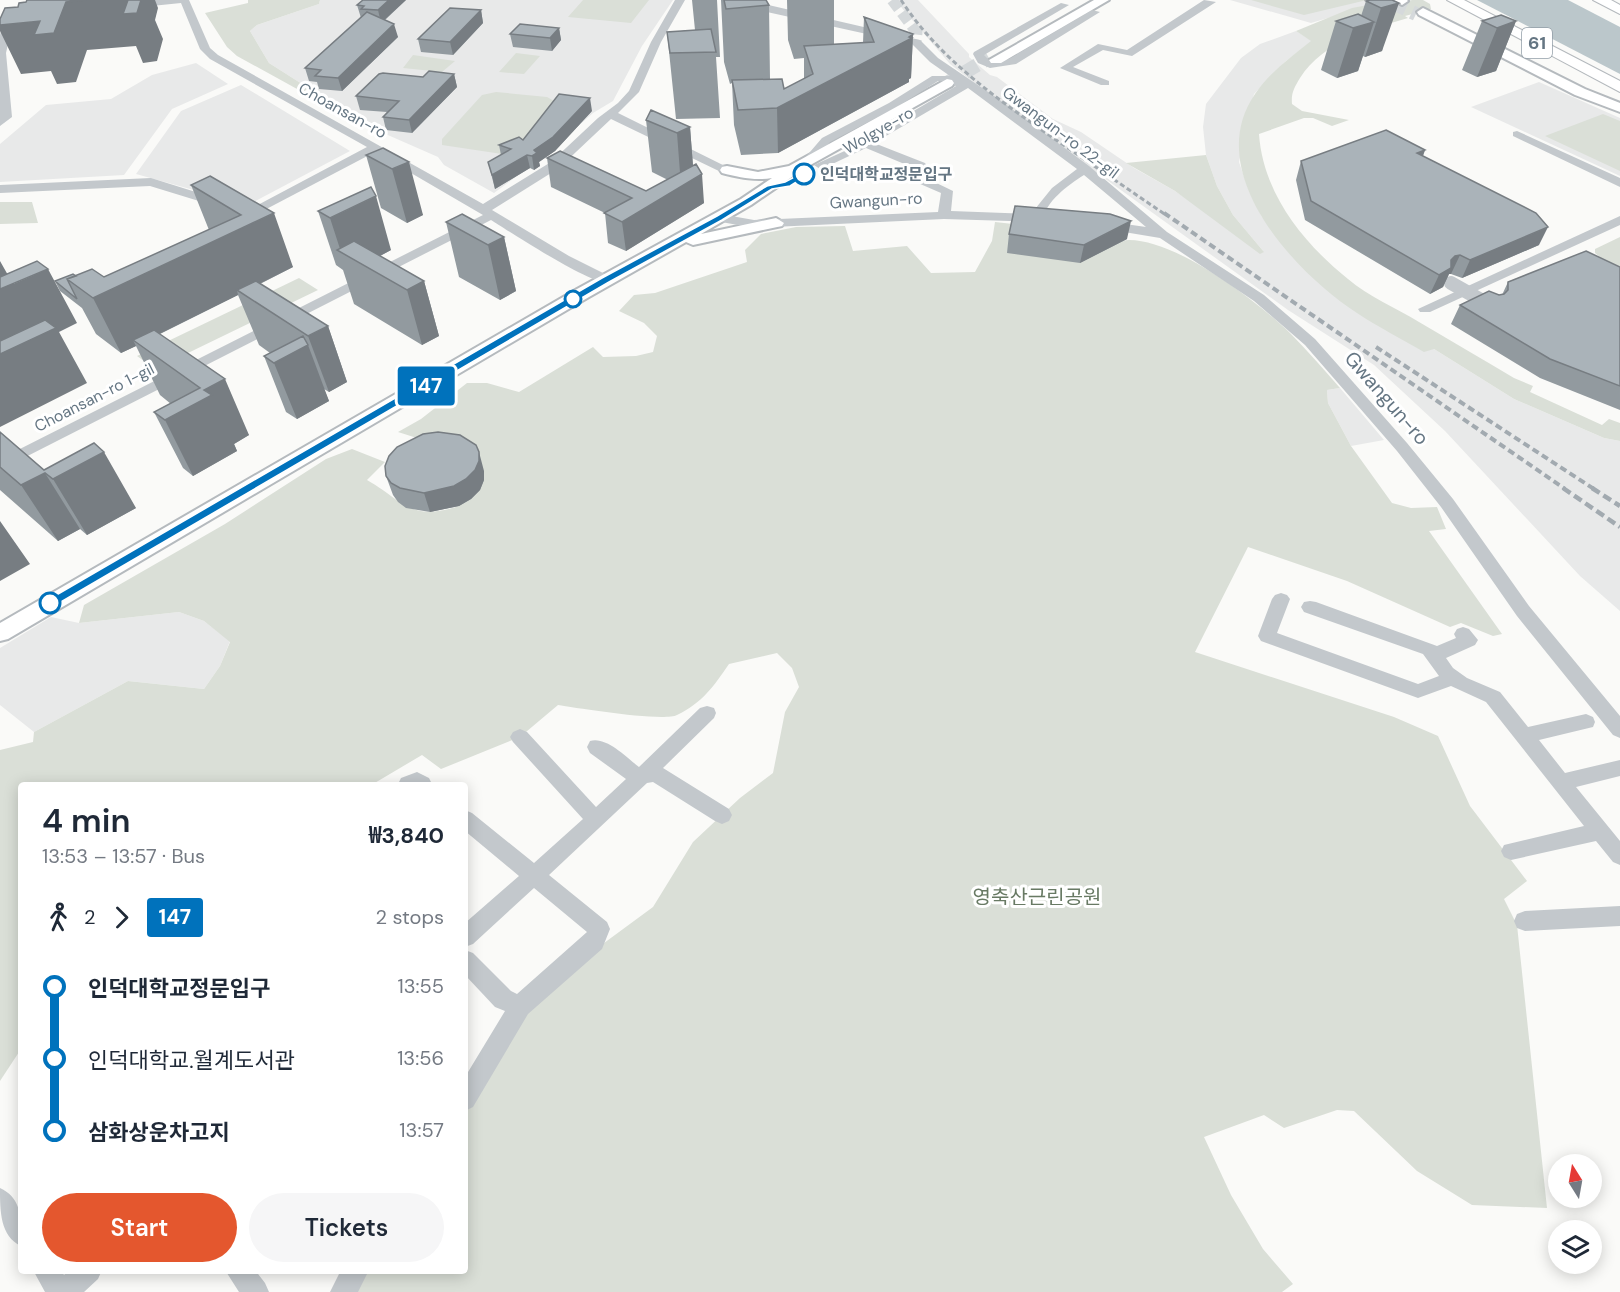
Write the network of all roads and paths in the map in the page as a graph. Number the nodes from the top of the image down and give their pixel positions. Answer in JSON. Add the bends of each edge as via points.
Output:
{"nodes":[{"id":1,"x":184,"y":0,"type":"edge"},
{"id":2,"x":680,"y":0,"type":"edge"},
{"id":3,"x":736,"y":0,"type":"edge"},
{"id":4,"x":1079,"y":0,"type":"edge"},
{"id":5,"x":1084,"y":0,"type":"edge"},
{"id":6,"x":1209,"y":0,"type":"edge"},
{"id":7,"x":1454,"y":0,"type":"edge"},
{"id":8,"x":1600,"y":0,"type":"edge"},
{"id":9,"x":1100,"y":4,"type":"edge"},
{"id":10,"x":769,"y":5,"type":"edge"},
{"id":11,"x":1064,"y":5,"type":"joint"},
{"id":12,"x":126,"y":6,"type":"edge"},
{"id":13,"x":1427,"y":9,"type":"edge"},
{"id":14,"x":1620,"y":10,"type":"edge"},
{"id":15,"x":10,"y":17,"type":"edge"},
{"id":16,"x":934,"y":60,"type":"junction"},
{"id":17,"x":1604,"y":79,"type":"junction"},
{"id":18,"x":1106,"y":82,"type":"dead end"},
{"id":19,"x":953,"y":84,"type":"junction"},
{"id":20,"x":1620,"y":87,"type":"edge"},
{"id":21,"x":1620,"y":107,"type":"edge"},
{"id":22,"x":610,"y":114,"type":"junction"},
{"id":23,"x":0,"y":123,"type":"edge"},
{"id":24,"x":1517,"y":134,"type":"dead end"},
{"id":25,"x":865,"y":144,"type":"junction"},
{"id":26,"x":375,"y":147,"type":"junction"},
{"id":27,"x":809,"y":163,"type":"junction"},
{"id":28,"x":1084,"y":169,"type":"junction"},
{"id":29,"x":727,"y":170,"type":"junction"},
{"id":30,"x":1620,"y":183,"type":"edge"},
{"id":31,"x":0,"y":189,"type":"edge"},
{"id":32,"x":758,"y":195,"type":"junction"},
{"id":33,"x":488,"y":212,"type":"junction"},
{"id":34,"x":944,"y":215,"type":"junction"},
{"id":35,"x":720,"y":218,"type":"junction"},
{"id":36,"x":1035,"y":218,"type":"junction"},
{"id":37,"x":1058,"y":220,"type":"edge"},
{"id":38,"x":1620,"y":220,"type":"edge"},
{"id":39,"x":776,"y":223,"type":"junction"},
{"id":40,"x":1092,"y":223,"type":"edge"},
{"id":41,"x":1164,"y":236,"type":"junction"},
{"id":42,"x":666,"y":247,"type":"junction"},
{"id":43,"x":606,"y":280,"type":"junction"},
{"id":44,"x":1452,"y":283,"type":"edge"},
{"id":45,"x":1490,"y":305,"type":"edge"},
{"id":46,"x":1425,"y":309,"type":"dead end"},
{"id":47,"x":0,"y":465,"type":"edge"},
{"id":48,"x":1281,"y":599,"type":"dead end"},
{"id":49,"x":1310,"y":607,"type":"dead end"},
{"id":50,"x":0,"y":633,"type":"edge"},
{"id":51,"x":1463,"y":634,"type":"dead end"},
{"id":52,"x":1434,"y":655,"type":"junction"},
{"id":53,"x":1454,"y":678,"type":"junction"},
{"id":54,"x":707,"y":713,"type":"dead end"},
{"id":55,"x":1586,"y":722,"type":"dead end"},
{"id":56,"x":1620,"y":730,"type":"edge"},
{"id":57,"x":1523,"y":736,"type":"junction"},
{"id":58,"x":520,"y":737,"type":"dead end"},
{"id":59,"x":597,"y":747,"type":"dead end"},
{"id":60,"x":1620,"y":768,"type":"edge"},
{"id":61,"x":642,"y":776,"type":"junction"},
{"id":62,"x":1561,"y":782,"type":"junction"},
{"id":63,"x":722,"y":815,"type":"dead end"},
{"id":64,"x":596,"y":820,"type":"junction"},
{"id":65,"x":468,"y":821,"type":"edge"},
{"id":66,"x":1600,"y":831,"type":"junction"},
{"id":67,"x":1511,"y":851,"type":"dead end"},
{"id":68,"x":1620,"y":856,"type":"edge"},
{"id":69,"x":534,"y":876,"type":"junction"},
{"id":70,"x":1620,"y":916,"type":"edge"},
{"id":71,"x":1524,"y":921,"type":"dead end"},
{"id":72,"x":468,"y":934,"type":"edge"},
{"id":73,"x":468,"y":963,"type":"edge"},
{"id":74,"x":520,"y":1006,"type":"junction"},
{"id":75,"x":468,"y":1094,"type":"edge"},
{"id":76,"x":0,"y":1202,"type":"edge"},
{"id":77,"x":18,"y":1229,"type":"edge"},
{"id":78,"x":49,"y":1274,"type":"edge"},
{"id":79,"x":85,"y":1274,"type":"edge"},
{"id":80,"x":241,"y":1274,"type":"edge"},
{"id":81,"x":354,"y":1274,"type":"edge"},
{"id":82,"x":60,"y":1292,"type":"edge"},
{"id":83,"x":65,"y":1292,"type":"edge"},
{"id":84,"x":256,"y":1292,"type":"edge"},
{"id":85,"x":343,"y":1292,"type":"edge"}],
"edges":[{"from":1,"to":12,"type":"street"},
{"from":1,"to":26,"type":"street","name":"Choansan-ro","via":[[205,49],[214,57]]},
{"from":2,"to":22,"type":"street","name":"Choansan-ro 1-gil","via":[[634,92]]},
{"from":3,"to":10,"type":"street"},
{"from":4,"to":11,"type":"main road"},
{"from":5,"to":9,"type":"main road","via":[[993,59]]},
{"from":6,"to":18,"type":"street","via":[[1128,54],[1102,46],[1065,68]]},
{"from":7,"to":17,"type":"highway","number":"61"},
{"from":8,"to":14,"type":"highway"},
{"from":9,"to":11,"type":"street","via":[[1012,62],[990,65],[982,61],[978,54]]},
{"from":10,"to":16,"type":"street","name":"Gwangun-ro 22-gil","via":[[916,42]]},
{"from":13,"to":17,"type":"highway"},
{"from":13,"to":21,"type":"main road"},
{"from":13,"to":21,"type":"main road","via":[[1580,92]]},
{"from":15,"to":23,"type":"street","via":[[1,53],[6,117]]},
{"from":16,"to":19,"type":"street","name":"Gwangun-ro 22-gil"},
{"from":16,"to":19,"type":"street"},
{"from":17,"to":20,"type":"highway","number":"61"},
{"from":19,"to":25,"type":"street"},
{"from":19,"to":27,"type":"main road","name":"Wolgye-ro"},
{"from":19,"to":28,"type":"street","name":"Gwangun-ro 22-gil"},
{"from":22,"to":29,"type":"street"},
{"from":22,"to":33,"type":"street","name":"Choansan-ro 1-gil","via":[[555,165]]},
{"from":24,"to":30,"type":"street"},
{"from":25,"to":27,"type":"street"},
{"from":25,"to":34,"type":"street","name":"Wolgye-ro","via":[[921,166],[915,177],[947,191]]},
{"from":26,"to":31,"type":"street","via":[[251,213],[151,182]]},
{"from":26,"to":33,"type":"street","name":"Choansan-ro"},
{"from":27,"to":29,"type":"main road","via":[[758,176]]},
{"from":27,"to":32,"type":"main road","name":"Wolgye-ro","via":[[787,184]]},
{"from":28,"to":36,"type":"street","via":[[1046,198]]},
{"from":28,"to":41,"type":"street","name":"Gwangun-ro 22-gil"},
{"from":29,"to":32,"type":"main road","via":[[752,183]]},
{"from":32,"to":35,"type":"main road","name":"Wolgye-ro"},
{"from":32,"to":39,"type":"main road","via":[[750,215]]},
{"from":33,"to":43,"type":"street","name":"Choansan-ro","via":[[543,248]]},
{"from":33,"to":47,"type":"street","name":"Choansan-ro 1-gil"},
{"from":34,"to":36,"type":"street","name":"Gwangun-ro"},
{"from":34,"to":39,"type":"street","name":"Gwangun-ro"},
{"from":35,"to":39,"type":"street","name":"Gwangun-ro"},
{"from":35,"to":42,"type":"main road","name":"Wolgye-ro"},
{"from":36,"to":37,"type":"street","name":"Gwangun-ro"},
{"from":38,"to":46,"type":"street"},
{"from":39,"to":42,"type":"main road"},
{"from":40,"to":41,"type":"street","name":"Gwangun-ro"},
{"from":41,"to":56,"type":"street","name":"Gwangun-ro","via":[[1259,298],[1310,342],[1447,503],[1523,611]]},
{"from":42,"to":43,"type":"main road","name":"Wolgye-ro"},
{"from":43,"to":50,"type":"main road","name":"Wolgye-ro"},
{"from":44,"to":45,"type":"street","bridge":true},
{"from":48,"to":53,"type":"street","via":[[1267,636],[1418,691]]},
{"from":49,"to":52,"type":"street","via":[[1429,648]]},
{"from":51,"to":52,"type":"street","via":[[1469,640]]},
{"from":52,"to":53,"type":"street"},
{"from":53,"to":57,"type":"street","via":[[1493,697]]},
{"from":54,"to":61,"type":"street"},
{"from":55,"to":57,"type":"street"},
{"from":57,"to":62,"type":"street"},
{"from":58,"to":64,"type":"street"},
{"from":59,"to":61,"type":"street"},
{"from":60,"to":62,"type":"street"},
{"from":61,"to":63,"type":"street","via":[[656,774]]},
{"from":61,"to":64,"type":"street"},
{"from":62,"to":66,"type":"street"},
{"from":64,"to":69,"type":"street"},
{"from":65,"to":69,"type":"street"},
{"from":66,"to":67,"type":"street"},
{"from":66,"to":68,"type":"street"},
{"from":69,"to":72,"type":"street"},
{"from":69,"to":74,"type":"street","via":[[599,929],[594,942]]},
{"from":70,"to":71,"type":"street"},
{"from":73,"to":74,"type":"street","via":[[503,999]]},
{"from":74,"to":75,"type":"street"},
{"from":76,"to":77,"type":"street"},
{"from":78,"to":82,"type":"street"},
{"from":79,"to":83,"type":"street"},
{"from":80,"to":84,"type":"street"},
{"from":81,"to":85,"type":"street"}]}
